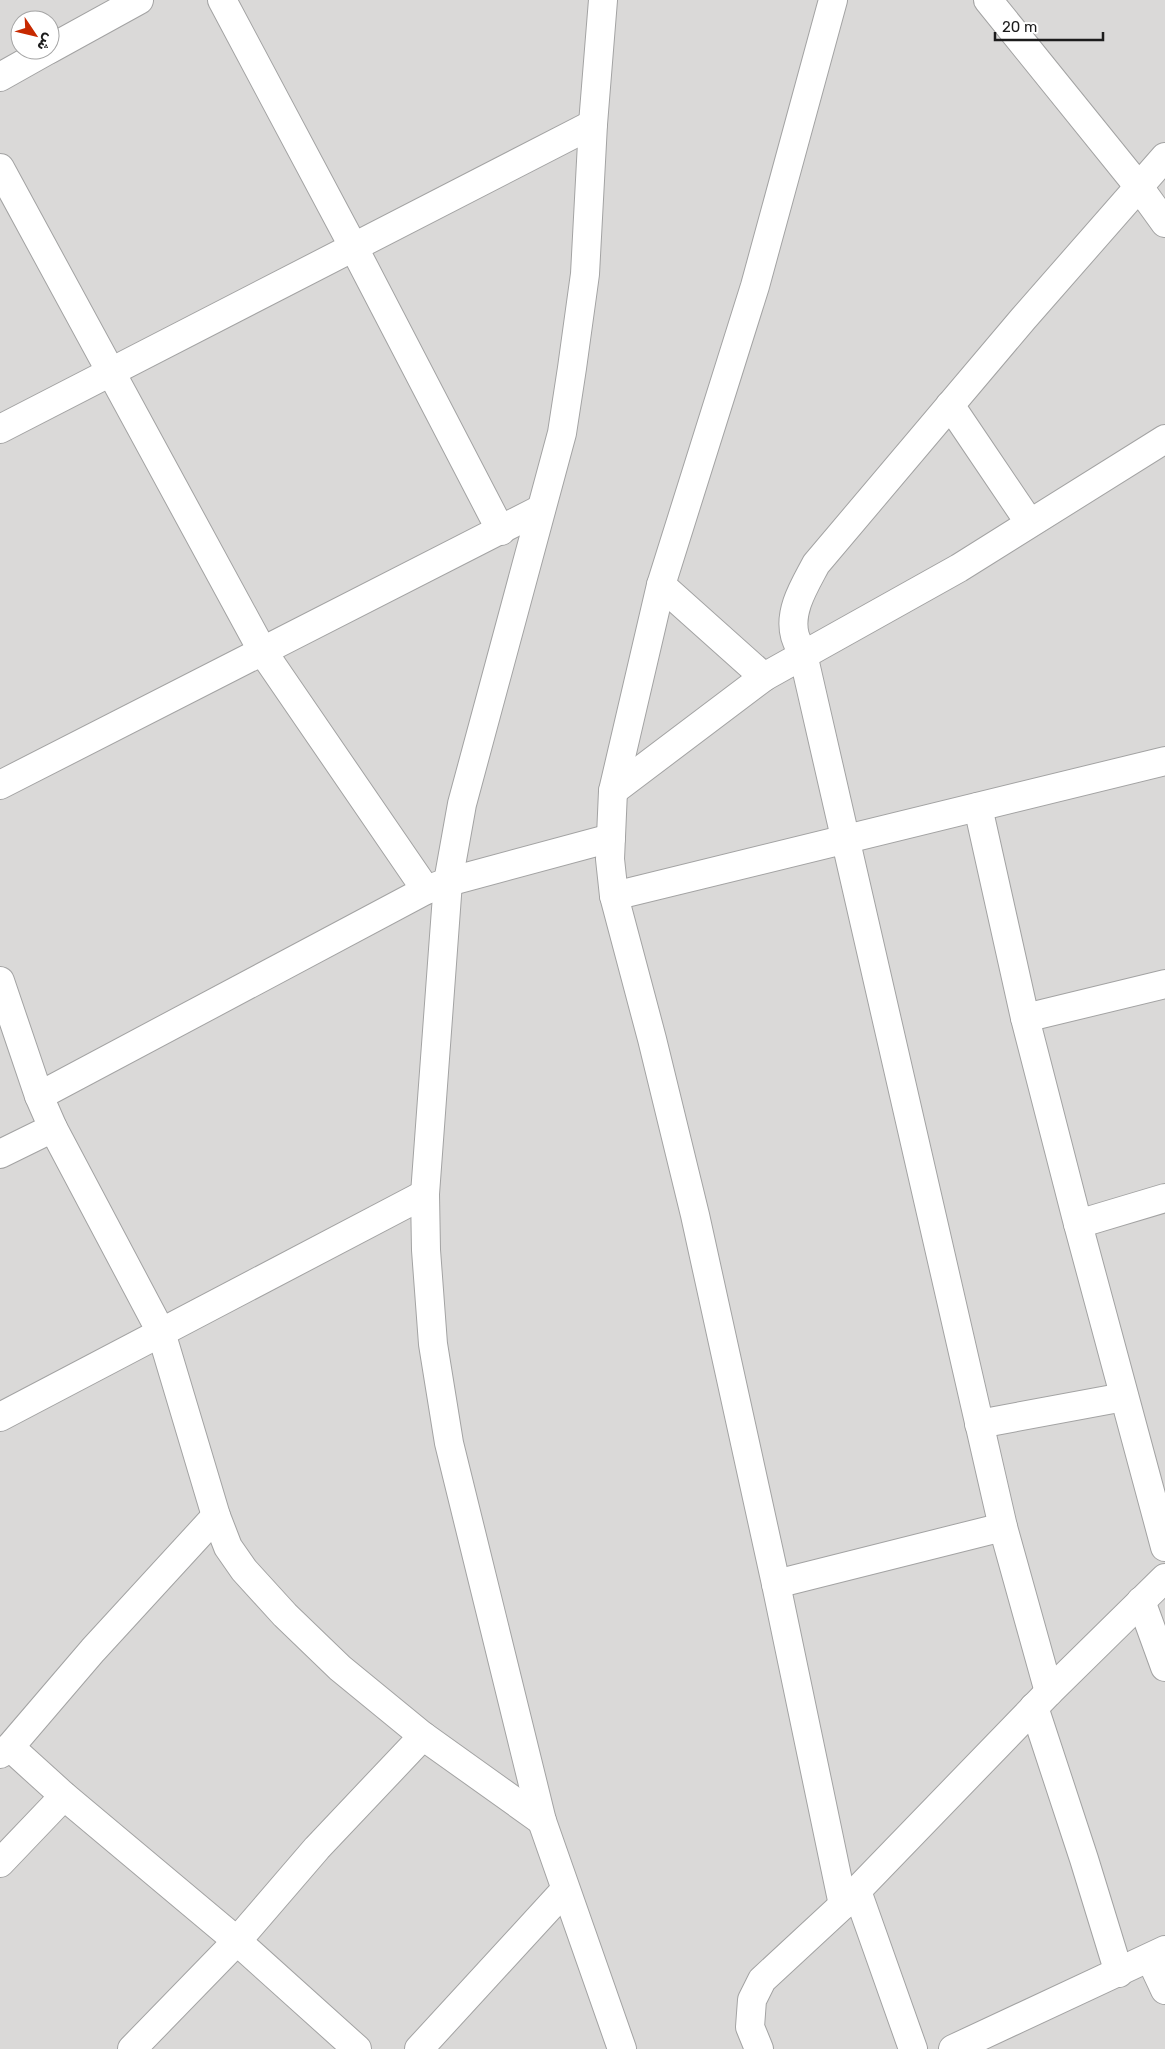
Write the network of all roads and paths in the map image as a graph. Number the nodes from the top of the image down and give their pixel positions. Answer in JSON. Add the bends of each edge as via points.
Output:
{"nodes":[{"id":1,"x":139,"y":0,"type":"edge"},
{"id":2,"x":222,"y":0,"type":"edge"},
{"id":3,"x":603,"y":0,"type":"edge"},
{"id":4,"x":833,"y":0,"type":"edge"},
{"id":5,"x":988,"y":0,"type":"edge"},
{"id":6,"x":60,"y":44,"type":"edge"},
{"id":7,"x":31,"y":60,"type":"edge"},
{"id":8,"x":0,"y":77,"type":"edge"},
{"id":9,"x":593,"y":124,"type":"junction"},
{"id":10,"x":1165,"y":158,"type":"edge"},
{"id":11,"x":0,"y":168,"type":"edge"},
{"id":12,"x":1139,"y":187,"type":"junction"},
{"id":13,"x":1165,"y":223,"type":"edge"},
{"id":14,"x":354,"y":248,"type":"junction"},
{"id":15,"x":111,"y":372,"type":"junction"},
{"id":16,"x":950,"y":405,"type":"junction"},
{"id":17,"x":0,"y":429,"type":"edge"},
{"id":18,"x":1164,"y":446,"type":"edge"},
{"id":19,"x":541,"y":509,"type":"junction"},
{"id":20,"x":1029,"y":522,"type":"junction"},
{"id":21,"x":501,"y":530,"type":"junction"},
{"id":22,"x":661,"y":585,"type":"junction"},
{"id":23,"x":263,"y":652,"type":"junction"},
{"id":24,"x":803,"y":654,"type":"junction"},
{"id":25,"x":764,"y":677,"type":"junction"},
{"id":26,"x":1165,"y":762,"type":"edge"},
{"id":27,"x":0,"y":785,"type":"edge"},
{"id":28,"x":612,"y":791,"type":"junction"},
{"id":29,"x":978,"y":807,"type":"junction"},
{"id":30,"x":611,"y":838,"type":"junction"},
{"id":31,"x":846,"y":838,"type":"junction"},
{"id":32,"x":437,"y":886,"type":"junction"},
{"id":33,"x":614,"y":896,"type":"junction"},
{"id":34,"x":0,"y":981,"type":"edge"},
{"id":35,"x":1165,"y":984,"type":"edge"},
{"id":36,"x":1025,"y":1018,"type":"junction"},
{"id":37,"x":39,"y":1096,"type":"junction"},
{"id":38,"x":53,"y":1128,"type":"junction"},
{"id":39,"x":0,"y":1154,"type":"edge"},
{"id":40,"x":425,"y":1194,"type":"junction"},
{"id":41,"x":1165,"y":1198,"type":"edge"},
{"id":42,"x":1078,"y":1224,"type":"junction"},
{"id":43,"x":161,"y":1332,"type":"junction"},
{"id":44,"x":1124,"y":1397,"type":"junction"},
{"id":45,"x":0,"y":1417,"type":"edge"},
{"id":46,"x":980,"y":1424,"type":"junction"},
{"id":47,"x":216,"y":1516,"type":"junction"},
{"id":48,"x":1003,"y":1527,"type":"junction"},
{"id":49,"x":1165,"y":1547,"type":"edge"},
{"id":50,"x":1165,"y":1578,"type":"edge"},
{"id":51,"x":776,"y":1584,"type":"junction"},
{"id":52,"x":1141,"y":1601,"type":"junction"},
{"id":53,"x":1165,"y":1667,"type":"edge"},
{"id":54,"x":1042,"y":1700,"type":"junction"},
{"id":55,"x":423,"y":1736,"type":"junction"},
{"id":56,"x":5,"y":1751,"type":"edge"},
{"id":57,"x":64,"y":1796,"type":"junction"},
{"id":58,"x":542,"y":1821,"type":"junction"},
{"id":59,"x":0,"y":1864,"type":"edge"},
{"id":60,"x":565,"y":1890,"type":"junction"},
{"id":61,"x":850,"y":1898,"type":"junction"},
{"id":62,"x":237,"y":1941,"type":"junction"},
{"id":63,"x":1157,"y":1954,"type":"edge"},
{"id":64,"x":1119,"y":1973,"type":"junction"},
{"id":65,"x":1165,"y":1990,"type":"edge"},
{"id":66,"x":132,"y":2049,"type":"edge"},
{"id":67,"x":357,"y":2049,"type":"edge"},
{"id":68,"x":418,"y":2049,"type":"edge"},
{"id":69,"x":622,"y":2049,"type":"edge"},
{"id":70,"x":759,"y":2049,"type":"edge"},
{"id":71,"x":913,"y":2049,"type":"edge"},
{"id":72,"x":954,"y":2049,"type":"edge"}],
"edges":[{"from":1,"to":6,"type":"street"},
{"from":2,"to":14,"type":"street"},
{"from":3,"to":9,"type":"street"},
{"from":4,"to":22,"type":"street","via":[[754,286]]},
{"from":5,"to":12,"type":"street"},
{"from":7,"to":8,"type":"street"},
{"from":9,"to":14,"type":"street"},
{"from":9,"to":19,"type":"street","via":[[582,293],[562,433]]},
{"from":10,"to":12,"type":"street"},
{"from":11,"to":15,"type":"street"},
{"from":12,"to":13,"type":"street"},
{"from":12,"to":16,"type":"street"},
{"from":14,"to":15,"type":"street"},
{"from":14,"to":21,"type":"street"},
{"from":15,"to":17,"type":"street"},
{"from":15,"to":23,"type":"street"},
{"from":16,"to":20,"type":"street"},
{"from":16,"to":24,"type":"street","via":[[816,564],[799,595],[794,620],[795,635]]},
{"from":18,"to":20,"type":"street"},
{"from":19,"to":21,"type":"street"},
{"from":19,"to":32,"type":"street"},
{"from":20,"to":24,"type":"street","via":[[959,568]]},
{"from":21,"to":23,"type":"street"},
{"from":22,"to":25,"type":"street"},
{"from":22,"to":28,"type":"street"},
{"from":23,"to":27,"type":"street"},
{"from":23,"to":32,"type":"street"},
{"from":24,"to":25,"type":"street"},
{"from":24,"to":31,"type":"street"},
{"from":25,"to":28,"type":"street"},
{"from":26,"to":29,"type":"street"},
{"from":28,"to":30,"type":"street"},
{"from":29,"to":31,"type":"street"},
{"from":29,"to":36,"type":"street"},
{"from":30,"to":32,"type":"street"},
{"from":30,"to":33,"type":"street"},
{"from":31,"to":33,"type":"street"},
{"from":31,"to":46,"type":"street"},
{"from":32,"to":37,"type":"street"},
{"from":32,"to":40,"type":"street"},
{"from":33,"to":51,"type":"street","via":[[694,1215]]},
{"from":34,"to":37,"type":"street"},
{"from":35,"to":36,"type":"street"},
{"from":36,"to":42,"type":"street"},
{"from":37,"to":38,"type":"street"},
{"from":38,"to":39,"type":"street"},
{"from":38,"to":43,"type":"street"},
{"from":40,"to":43,"type":"street"},
{"from":40,"to":58,"type":"street","via":[[434,1344],[449,1443]]},
{"from":41,"to":42,"type":"street"},
{"from":42,"to":44,"type":"street"},
{"from":43,"to":45,"type":"street"},
{"from":43,"to":47,"type":"street"},
{"from":44,"to":46,"type":"street"},
{"from":44,"to":49,"type":"street"},
{"from":46,"to":48,"type":"street"},
{"from":47,"to":55,"type":"street","via":[[228,1547],[285,1616],[340,1668]]},
{"from":47,"to":56,"type":"street"},
{"from":48,"to":51,"type":"street"},
{"from":48,"to":54,"type":"street"},
{"from":50,"to":52,"type":"street"},
{"from":51,"to":61,"type":"street"},
{"from":52,"to":53,"type":"street"},
{"from":52,"to":54,"type":"street"},
{"from":54,"to":61,"type":"street"},
{"from":54,"to":64,"type":"street","via":[[1084,1859]]},
{"from":55,"to":58,"type":"street"},
{"from":55,"to":62,"type":"street","via":[[317,1848]]},
{"from":56,"to":57,"type":"street"},
{"from":57,"to":59,"type":"street"},
{"from":57,"to":62,"type":"street"},
{"from":58,"to":60,"type":"street"},
{"from":60,"to":68,"type":"street"},
{"from":60,"to":69,"type":"street"},
{"from":61,"to":70,"type":"street","via":[[762,1980],[752,2000],[750,2027]]},
{"from":61,"to":71,"type":"street"},
{"from":62,"to":66,"type":"street"},
{"from":62,"to":67,"type":"street"},
{"from":63,"to":64,"type":"street"},
{"from":63,"to":65,"type":"street"},
{"from":64,"to":72,"type":"street"}]}
